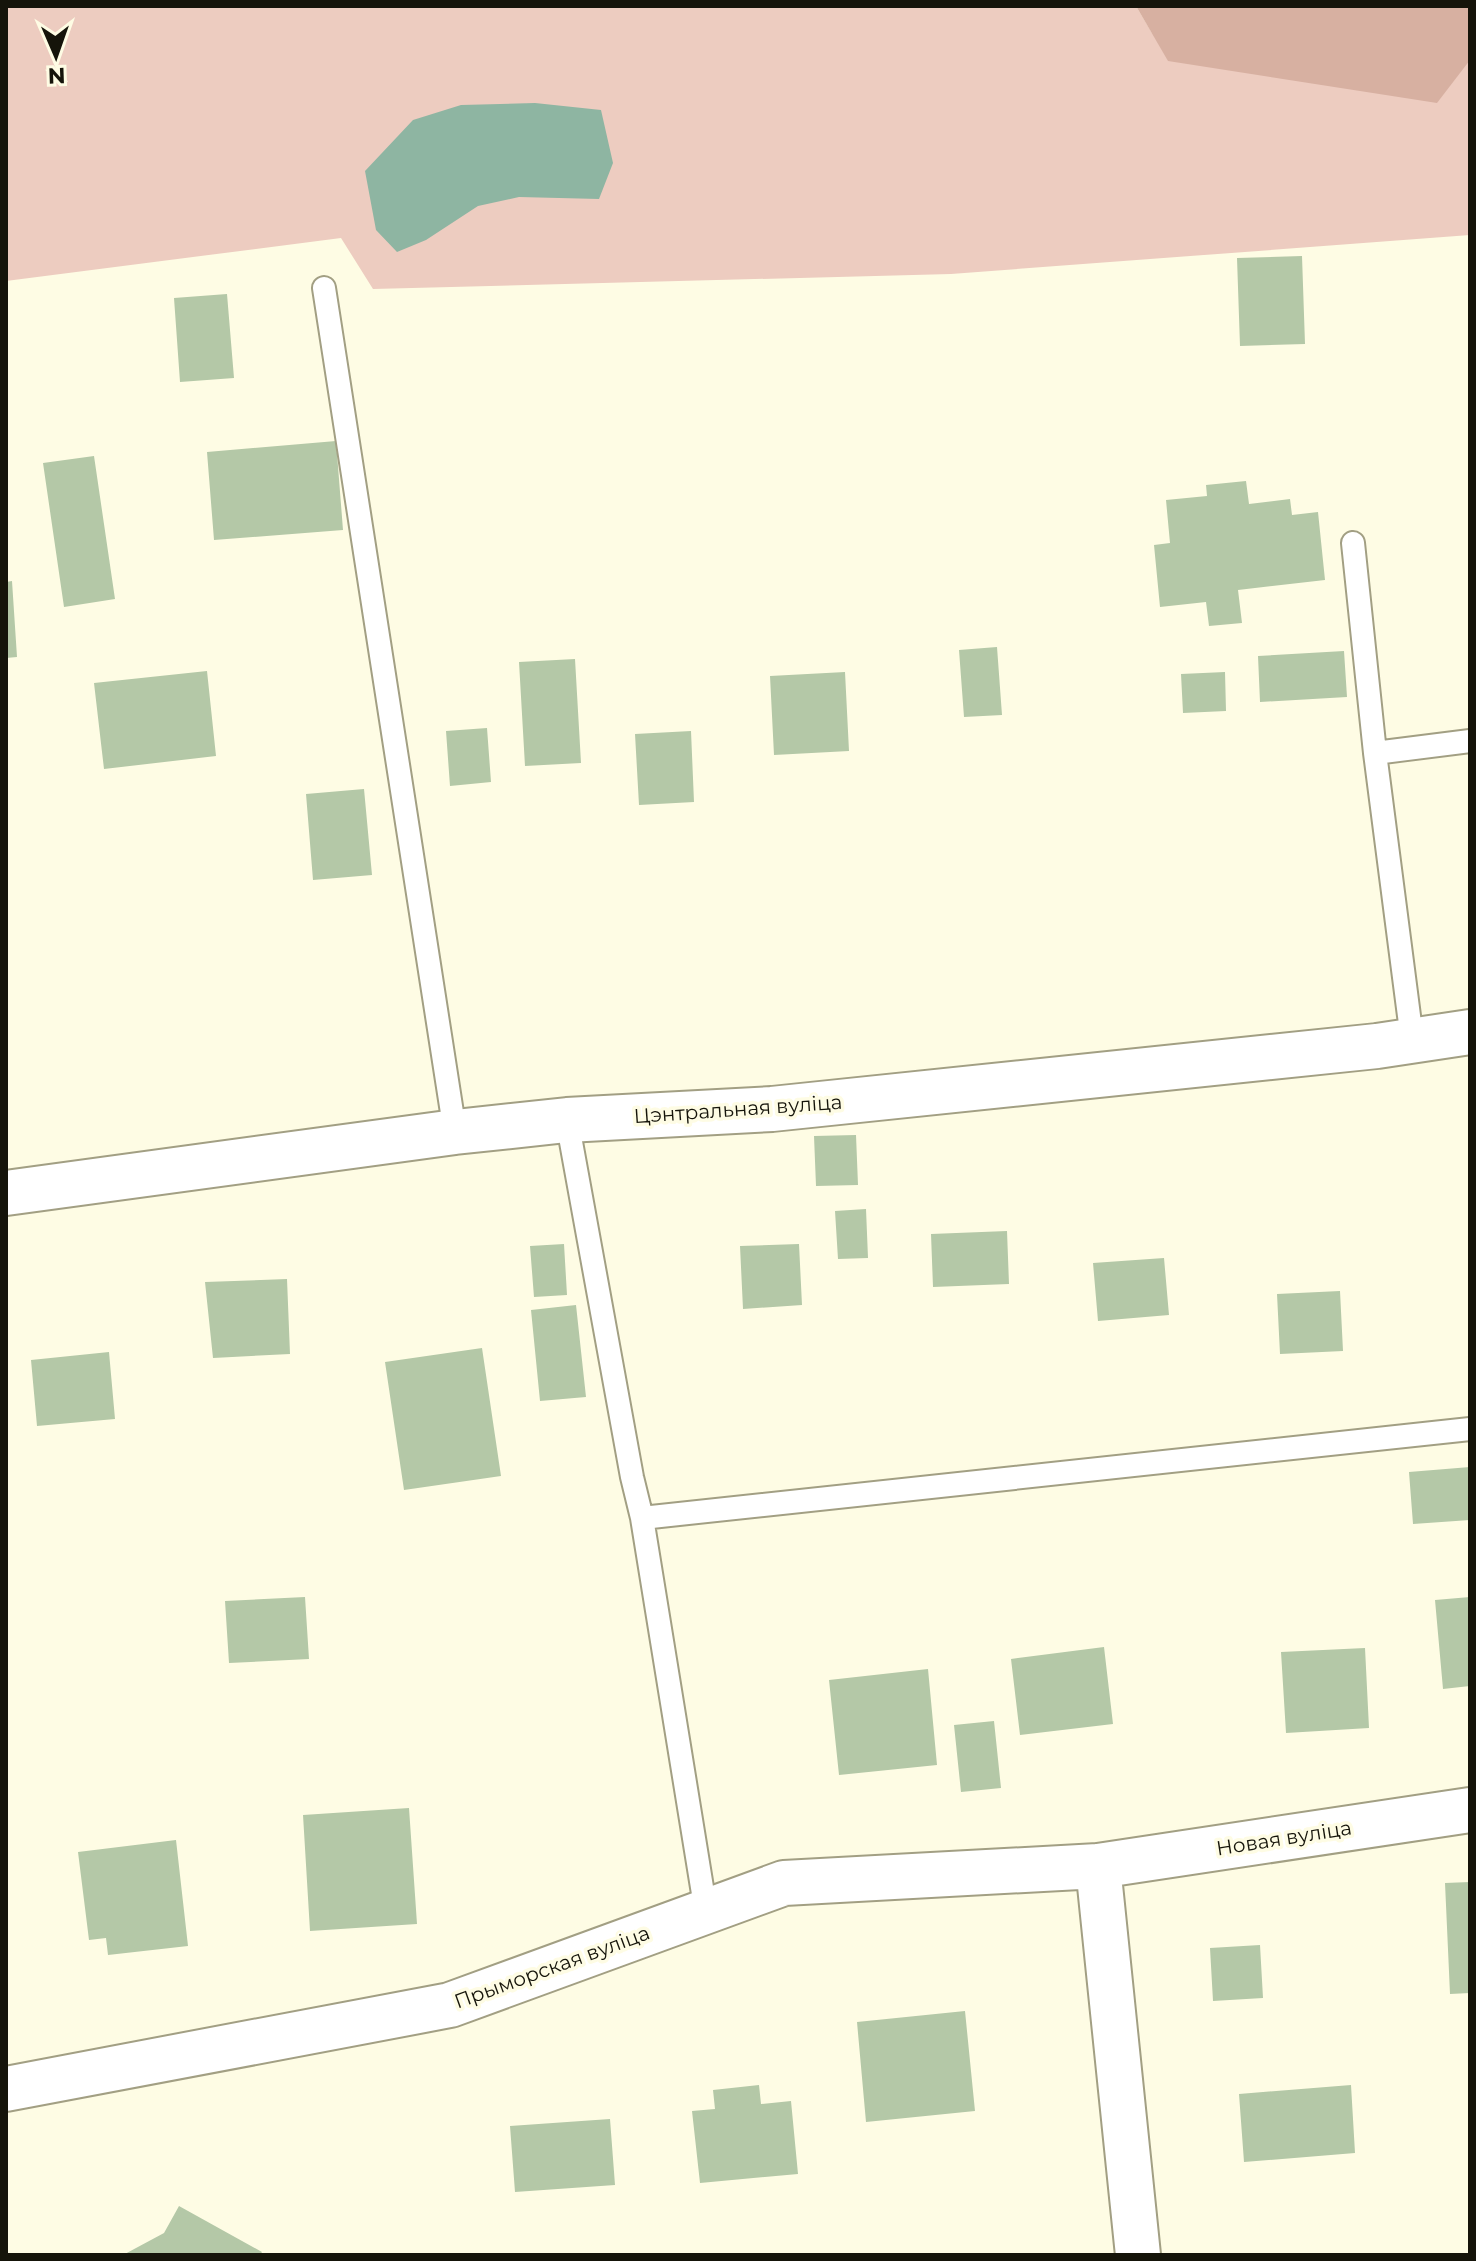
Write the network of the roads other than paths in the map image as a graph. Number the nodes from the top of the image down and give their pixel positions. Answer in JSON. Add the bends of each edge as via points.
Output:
{"nodes":[{"id":1,"x":324,"y":288,"type":"dead end"},
{"id":2,"x":1353,"y":543,"type":"dead end"},
{"id":3,"x":1470,"y":741,"type":"edge"},
{"id":4,"x":1375,"y":753,"type":"junction"},
{"id":5,"x":1470,"y":1032,"type":"edge"},
{"id":6,"x":1412,"y":1039,"type":"junction"},
{"id":7,"x":567,"y":1120,"type":"junction"},
{"id":8,"x":455,"y":1132,"type":"junction"},
{"id":9,"x":6,"y":1193,"type":"edge"},
{"id":10,"x":1470,"y":1429,"type":"edge"},
{"id":11,"x":642,"y":1518,"type":"junction"},
{"id":12,"x":1470,"y":1810,"type":"edge"},
{"id":13,"x":1098,"y":1866,"type":"junction"},
{"id":14,"x":706,"y":1912,"type":"junction"},
{"id":15,"x":6,"y":2089,"type":"edge"},
{"id":16,"x":1138,"y":2255,"type":"edge"}],
"edges":[{"from":1,"to":8,"type":"lane"},
{"from":2,"to":4,"type":"lane"},
{"from":3,"to":4,"type":"lane"},
{"from":4,"to":6,"type":"lane"},
{"from":5,"to":6,"type":"street","name":"Цэнтральная вуліца"},
{"from":6,"to":7,"type":"street","name":"Цэнтральная вуліца","via":[[772,1109]]},
{"from":7,"to":8,"type":"street","name":"Цэнтральная вуліца"},
{"from":7,"to":11,"type":"lane"},
{"from":8,"to":9,"type":"street","name":"Цэнтральная вуліца"},
{"from":10,"to":11,"type":"lane"},
{"from":11,"to":14,"type":"lane"},
{"from":12,"to":13,"type":"street","name":"Новая вуліца"},
{"from":13,"to":14,"type":"street","name":"Прыморская вуліца","via":[[784,1883]]},
{"from":13,"to":16,"type":"street"},
{"from":14,"to":15,"type":"street","name":"Прыморская вуліца","via":[[450,2005]]}]}
